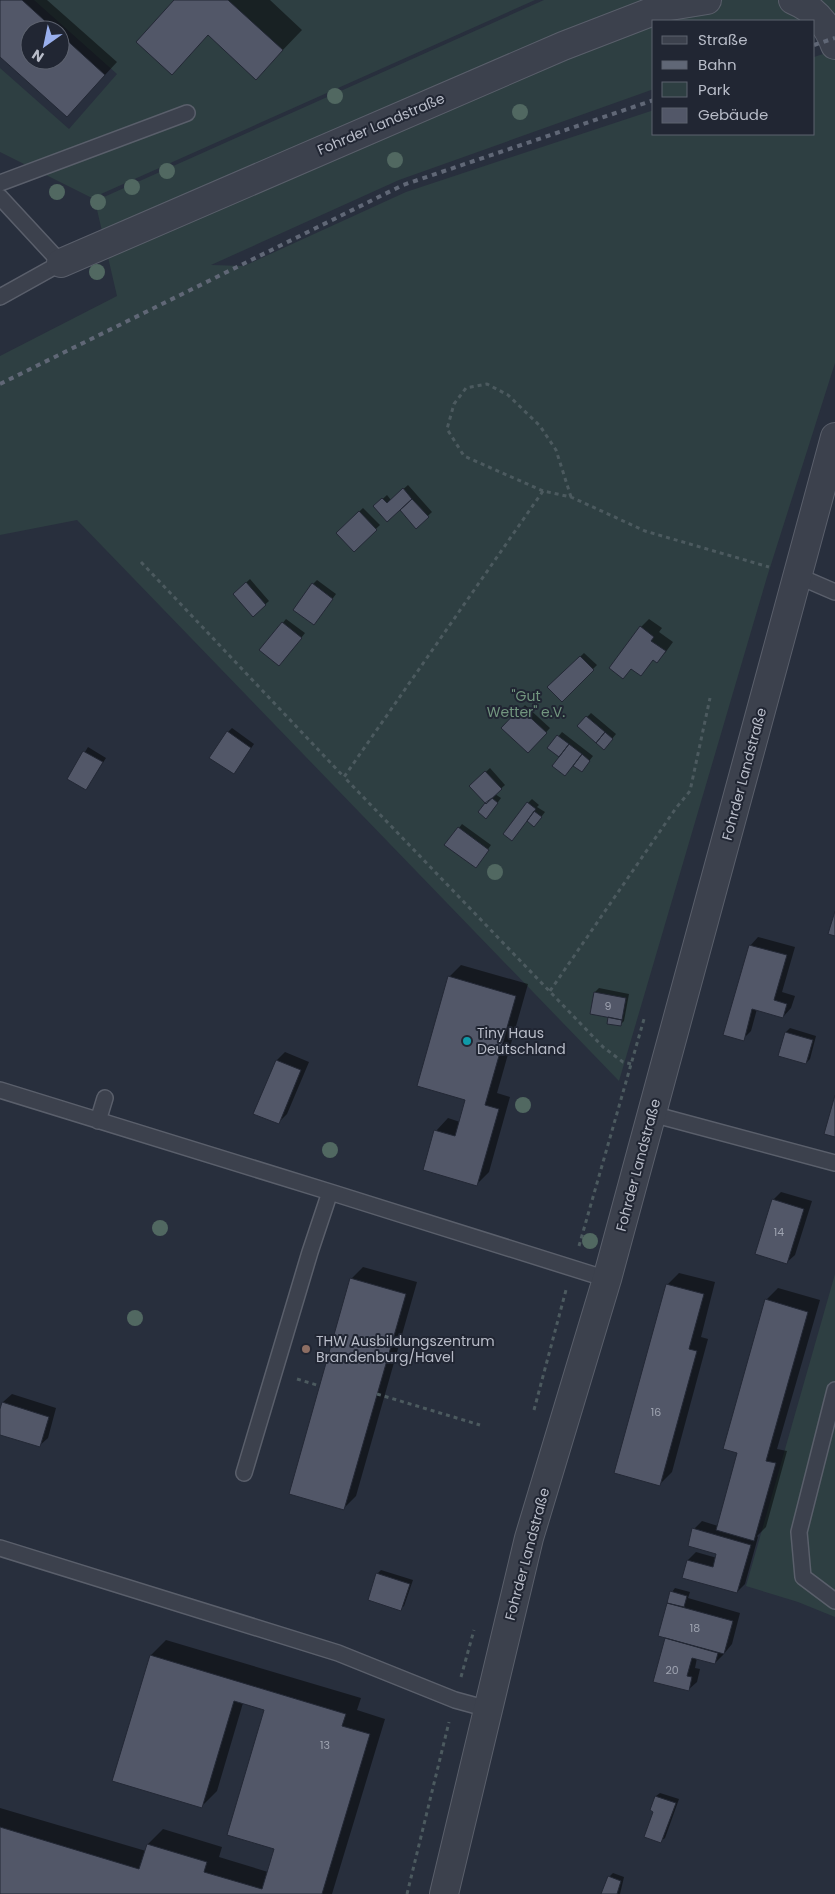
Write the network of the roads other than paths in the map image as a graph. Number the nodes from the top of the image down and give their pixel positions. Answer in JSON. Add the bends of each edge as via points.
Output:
{"nodes":[{"id":1,"x":707,"y":0,"type":"edge"},
{"id":2,"x":793,"y":0,"type":"edge"},
{"id":3,"x":835,"y":45,"type":"edge"},
{"id":4,"x":188,"y":114,"type":"dead end"},
{"id":5,"x":0,"y":183,"type":"edge"},
{"id":6,"x":0,"y":197,"type":"edge"},
{"id":7,"x":61,"y":263,"type":"junction"},
{"id":8,"x":0,"y":297,"type":"edge"},
{"id":9,"x":835,"y":437,"type":"edge"},
{"id":10,"x":798,"y":576,"type":"junction"},
{"id":11,"x":835,"y":592,"type":"edge"},
{"id":12,"x":0,"y":1090,"type":"edge"},
{"id":13,"x":105,"y":1098,"type":"dead end"},
{"id":14,"x":652,"y":1114,"type":"junction"},
{"id":15,"x":98,"y":1120,"type":"junction"},
{"id":16,"x":835,"y":1163,"type":"edge"},
{"id":17,"x":330,"y":1192,"type":"junction"},
{"id":18,"x":607,"y":1279,"type":"junction"},
{"id":19,"x":835,"y":1390,"type":"edge"},
{"id":20,"x":244,"y":1473,"type":"dead end"},
{"id":21,"x":0,"y":1548,"type":"edge"},
{"id":22,"x":835,"y":1601,"type":"edge"},
{"id":23,"x":488,"y":1709,"type":"junction"},
{"id":24,"x":444,"y":1894,"type":"edge"}],
"edges":[{"from":1,"to":7,"type":"street","name":"Fohrder Landstraße","via":[[664,7],[563,46]]},
{"from":2,"to":3,"type":"street","via":[[808,6],[823,22]]},
{"from":4,"to":5,"type":"lane"},
{"from":6,"to":7,"type":"lane"},
{"from":7,"to":8,"type":"lane","name":"Fohrder Landstraße"},
{"from":9,"to":10,"type":"street","name":"Fohrder Landstraße"},
{"from":10,"to":11,"type":"lane"},
{"from":10,"to":14,"type":"street","name":"Fohrder Landstraße"},
{"from":12,"to":15,"type":"lane"},
{"from":13,"to":15,"type":"lane"},
{"from":14,"to":16,"type":"lane"},
{"from":14,"to":18,"type":"street","name":"Fohrder Landstraße"},
{"from":15,"to":17,"type":"lane"},
{"from":17,"to":18,"type":"lane"},
{"from":17,"to":20,"type":"lane"},
{"from":18,"to":23,"type":"street","name":"Fohrder Landstraße","via":[[529,1538]]},
{"from":19,"to":22,"type":"lane","via":[[799,1532],[803,1577]]},
{"from":21,"to":23,"type":"lane","via":[[338,1653],[455,1700]]},
{"from":23,"to":24,"type":"street","name":"Fohrder Landstraße"}]}
